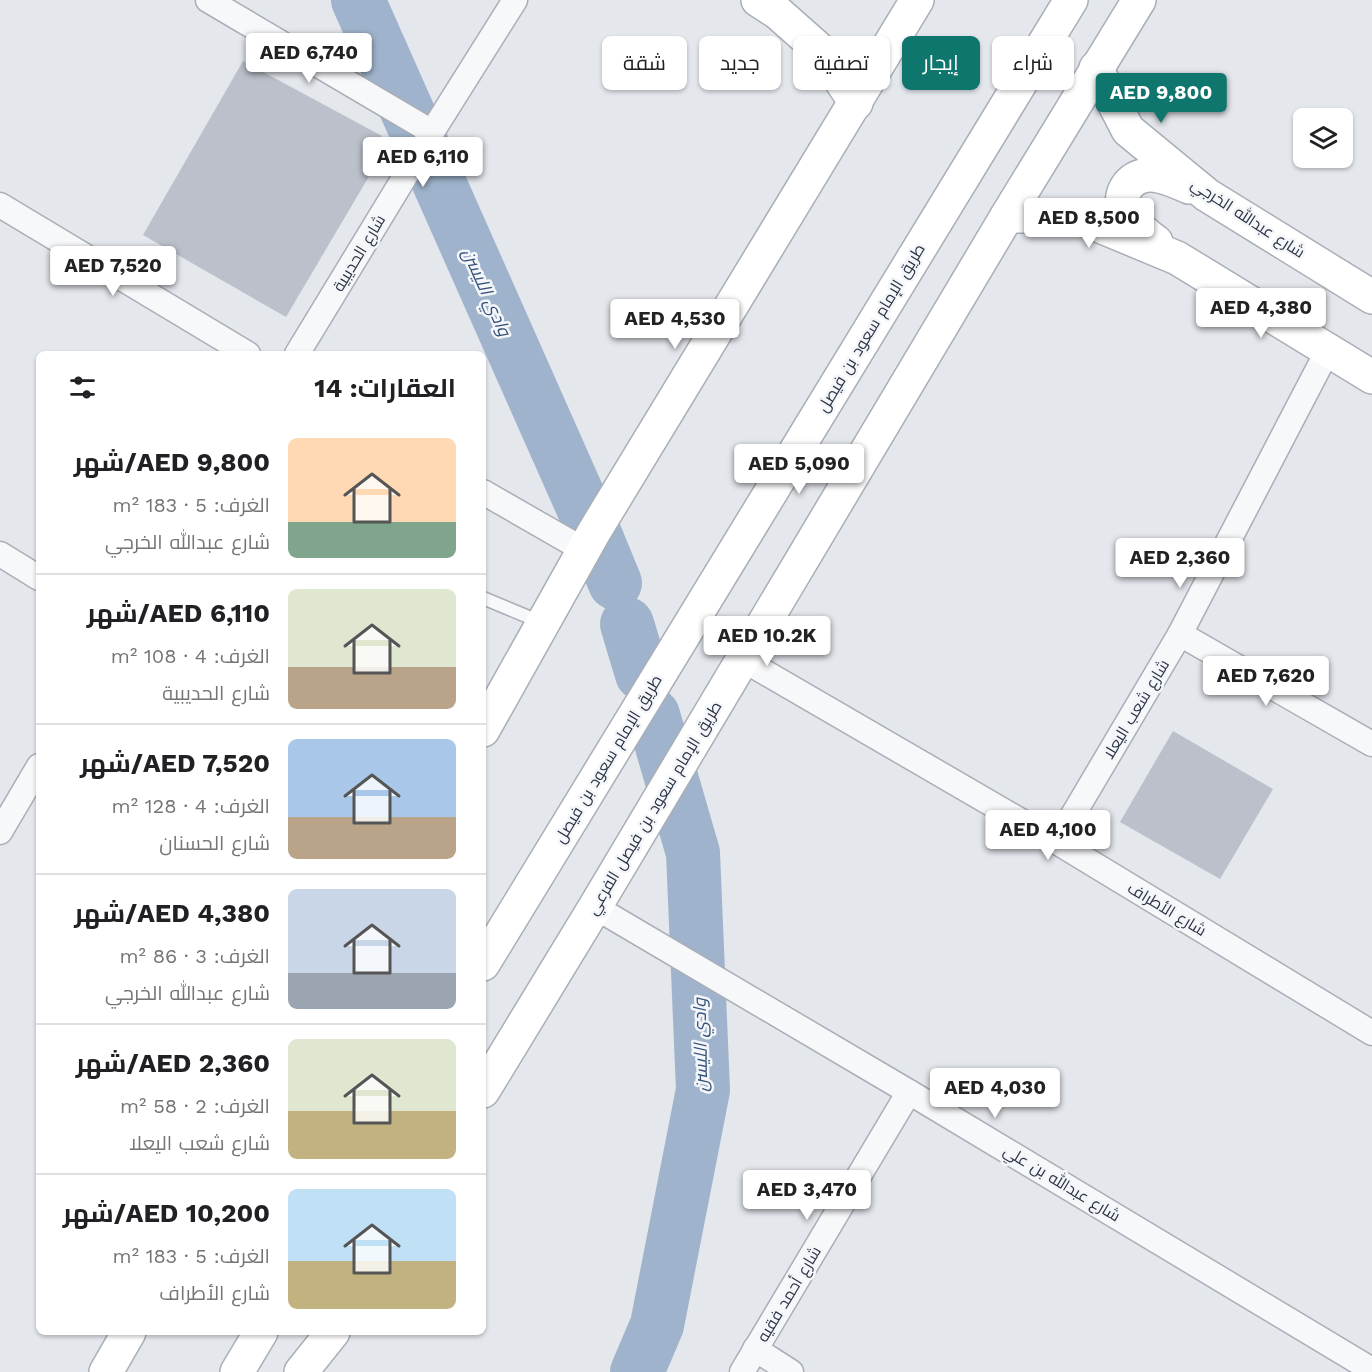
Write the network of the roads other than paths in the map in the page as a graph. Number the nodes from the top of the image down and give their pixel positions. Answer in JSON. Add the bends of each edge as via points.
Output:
{"nodes":[{"id":1,"x":208,"y":0,"type":"edge"},
{"id":2,"x":515,"y":0,"type":"edge"},
{"id":3,"x":758,"y":0,"type":"edge"},
{"id":4,"x":917,"y":0,"type":"edge"},
{"id":5,"x":1071,"y":0,"type":"edge"},
{"id":6,"x":1139,"y":0,"type":"edge"},
{"id":7,"x":1096,"y":68,"type":"junction"},
{"id":8,"x":856,"y":103,"type":"junction"},
{"id":9,"x":432,"y":132,"type":"junction"},
{"id":10,"x":1207,"y":195,"type":"junction"},
{"id":11,"x":0,"y":205,"type":"edge"},
{"id":12,"x":1007,"y":216,"type":"junction"},
{"id":13,"x":1176,"y":258,"type":"junction"},
{"id":14,"x":1372,"y":297,"type":"edge"},
{"id":15,"x":1328,"y":350,"type":"junction"},
{"id":16,"x":243,"y":351,"type":"edge"},
{"id":17,"x":299,"y":351,"type":"edge"},
{"id":18,"x":1372,"y":377,"type":"edge"},
{"id":19,"x":486,"y":494,"type":"edge"},
{"id":20,"x":584,"y":550,"type":"junction"},
{"id":21,"x":0,"y":554,"type":"edge"},
{"id":22,"x":36,"y":576,"type":"edge"},
{"id":23,"x":486,"y":599,"type":"edge"},
{"id":24,"x":543,"y":623,"type":"junction"},
{"id":25,"x":1180,"y":634,"type":"junction"},
{"id":26,"x":742,"y":659,"type":"junction"},
{"id":27,"x":486,"y":725,"type":"edge"},
{"id":28,"x":1372,"y":744,"type":"edge"},
{"id":29,"x":36,"y":770,"type":"edge"},
{"id":30,"x":0,"y":832,"type":"edge"},
{"id":31,"x":1057,"y":842,"type":"junction"},
{"id":32,"x":595,"y":907,"type":"junction"},
{"id":33,"x":486,"y":959,"type":"edge"},
{"id":34,"x":1372,"y":1033,"type":"edge"},
{"id":35,"x":486,"y":1086,"type":"edge"},
{"id":36,"x":909,"y":1092,"type":"junction"},
{"id":37,"x":127,"y":1335,"type":"edge"},
{"id":38,"x":259,"y":1335,"type":"edge"},
{"id":39,"x":332,"y":1335,"type":"edge"},
{"id":40,"x":332,"y":1335,"type":"edge"},
{"id":41,"x":755,"y":1349,"type":"junction"},
{"id":42,"x":1372,"y":1370,"type":"edge"},
{"id":43,"x":106,"y":1372,"type":"edge"},
{"id":44,"x":237,"y":1372,"type":"edge"},
{"id":45,"x":301,"y":1372,"type":"edge"},
{"id":46,"x":312,"y":1372,"type":"edge"},
{"id":47,"x":742,"y":1372,"type":"edge"},
{"id":48,"x":792,"y":1372,"type":"edge"}],
"edges":[{"from":1,"to":9,"type":"street"},
{"from":2,"to":9,"type":"street","name":"شارع الحديبية"},
{"from":3,"to":8,"type":"street","via":[[778,12],[822,52]]},
{"from":4,"to":8,"type":"street"},
{"from":5,"to":33,"type":"street","name":"طريق الإمام سعود بن فيصل"},
{"from":6,"to":7,"type":"street","name":"طريق الإمام سعود بن فيصل الفرعي"},
{"from":7,"to":10,"type":"street","name":"شارع عبدالله الخرجي","via":[[1128,130]]},
{"from":7,"to":12,"type":"street","name":"طريق الإمام سعود بن فيصل الفرعي"},
{"from":8,"to":20,"type":"street"},
{"from":9,"to":17,"type":"street","name":"شارع الحديبية"},
{"from":10,"to":13,"type":"street","via":[[1177,181],[1150,175],[1127,185],[1123,202],[1126,214]]},
{"from":10,"to":14,"type":"street","name":"شارع عبدالله الخرجي"},
{"from":11,"to":16,"type":"street"},
{"from":12,"to":13,"type":"street","via":[[1076,216]]},
{"from":12,"to":26,"type":"street","name":"طريق الإمام سعود بن فيصل الفرعي"},
{"from":13,"to":15,"type":"street"},
{"from":15,"to":18,"type":"street"},
{"from":15,"to":25,"type":"street","name":"شارع شعب اليعلا"},
{"from":19,"to":20,"type":"street"},
{"from":20,"to":24,"type":"street"},
{"from":21,"to":22,"type":"street"},
{"from":23,"to":24,"type":"lane"},
{"from":24,"to":27,"type":"street"},
{"from":25,"to":28,"type":"street"},
{"from":25,"to":31,"type":"street","name":"شارع شعب اليعلا"},
{"from":26,"to":31,"type":"street","name":"شارع الأطراف"},
{"from":26,"to":32,"type":"street","name":"طريق الإمام سعود بن فيصل الفرعي"},
{"from":29,"to":30,"type":"street"},
{"from":31,"to":34,"type":"street","name":"شارع الأطراف"},
{"from":32,"to":35,"type":"street","name":"طريق الإمام سعود بن فيصل الفرعي"},
{"from":32,"to":36,"type":"street","name":"شارع عبدالله بن علي"},
{"from":36,"to":41,"type":"street","name":"شارع أحمد فقيه"},
{"from":36,"to":42,"type":"street","name":"شارع عبدالله بن علي"},
{"from":37,"to":43,"type":"street"},
{"from":38,"to":44,"type":"street"},
{"from":39,"to":45,"type":"street"},
{"from":40,"to":46,"type":"street"},
{"from":41,"to":47,"type":"street","name":"شارع أحمد فقيه"},
{"from":41,"to":48,"type":"street"}]}
